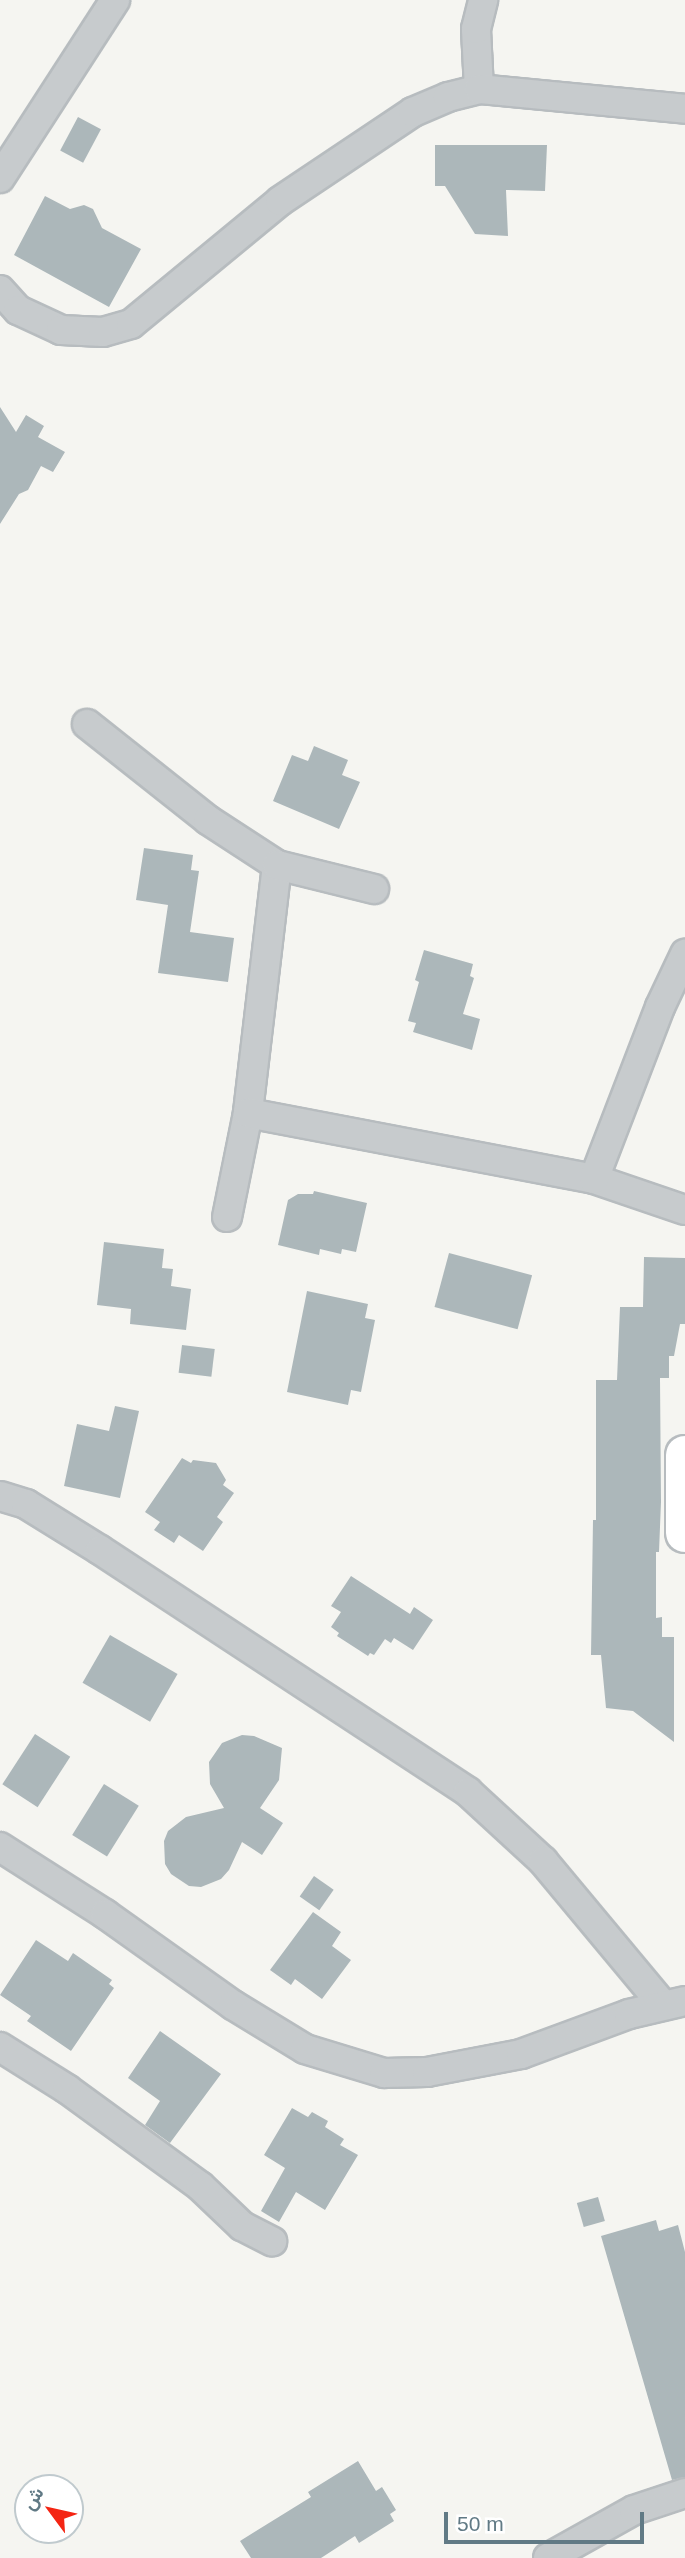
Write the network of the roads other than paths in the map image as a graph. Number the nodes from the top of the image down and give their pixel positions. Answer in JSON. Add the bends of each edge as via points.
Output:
{"nodes":[{"id":1,"x":115,"y":0,"type":"edge"},
{"id":2,"x":483,"y":0,"type":"edge"},
{"id":3,"x":479,"y":89,"type":"junction"},
{"id":4,"x":685,"y":109,"type":"edge"},
{"id":5,"x":0,"y":178,"type":"edge"},
{"id":6,"x":0,"y":290,"type":"edge"},
{"id":7,"x":87,"y":724,"type":"dead end"},
{"id":8,"x":277,"y":865,"type":"junction"},
{"id":9,"x":374,"y":889,"type":"dead end"},
{"id":10,"x":685,"y":954,"type":"edge"},
{"id":11,"x":248,"y":1114,"type":"junction"},
{"id":12,"x":594,"y":1179,"type":"junction"},
{"id":13,"x":685,"y":1210,"type":"edge"},
{"id":14,"x":227,"y":1217,"type":"dead end"},
{"id":15,"x":685,"y":1455,"type":"edge"},
{"id":16,"x":0,"y":1496,"type":"edge"},
{"id":17,"x":685,"y":1533,"type":"edge"},
{"id":18,"x":0,"y":1847,"type":"edge"},
{"id":19,"x":674,"y":2003,"type":"edge"},
{"id":20,"x":0,"y":2047,"type":"edge"},
{"id":21,"x":271,"y":2241,"type":"dead end"},
{"id":22,"x":685,"y":2493,"type":"edge"},
{"id":23,"x":548,"y":2558,"type":"edge"}],
"edges":[{"from":1,"to":5,"type":"street"},
{"from":2,"to":3,"type":"street","via":[[476,29]]},
{"from":3,"to":4,"type":"street"},
{"from":3,"to":6,"type":"street","via":[[413,112],[280,201],[131,324],[103,332],[61,330],[18,310]]},
{"from":7,"to":8,"type":"street","via":[[208,820]]},
{"from":8,"to":9,"type":"street"},
{"from":8,"to":11,"type":"street"},
{"from":10,"to":12,"type":"street"},
{"from":11,"to":12,"type":"street"},
{"from":11,"to":14,"type":"street"},
{"from":12,"to":13,"type":"street"},
{"from":15,"to":17,"type":"main road"},
{"from":16,"to":19,"type":"street","via":[[26,1504],[100,1550],[468,1792],[542,1861]]},
{"from":18,"to":19,"type":"street","via":[[305,2049],[384,2073],[427,2072],[521,2054],[629,2014]]},
{"from":20,"to":21,"type":"street","via":[[67,2089],[200,2186],[242,2226]]},
{"from":22,"to":23,"type":"street","via":[[634,2510]]}]}
